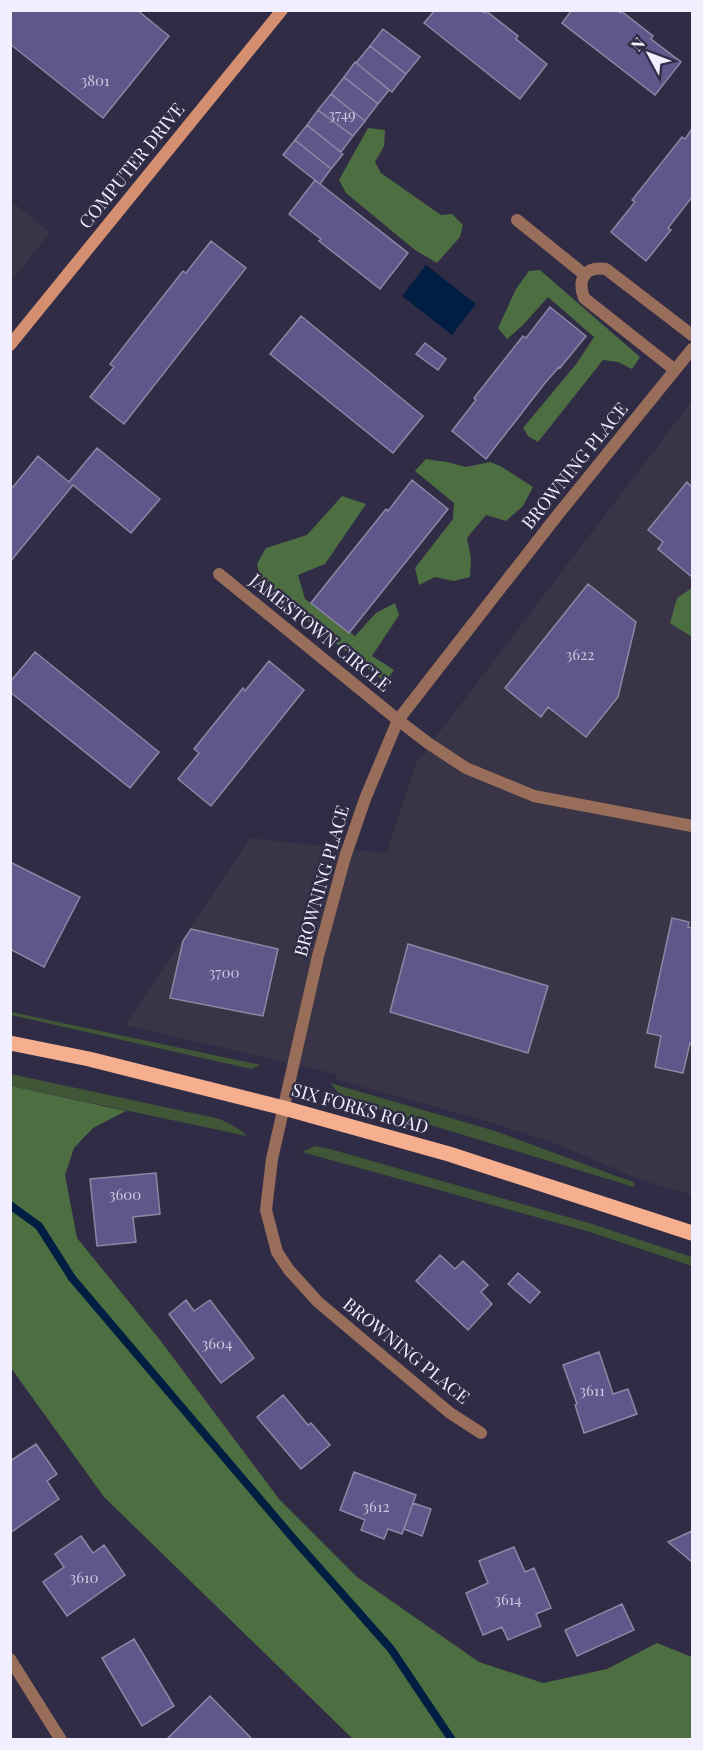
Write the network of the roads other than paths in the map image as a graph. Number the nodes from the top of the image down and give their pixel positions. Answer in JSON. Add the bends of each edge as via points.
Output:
{"nodes":[{"id":1,"x":282,"y":10,"type":"edge"},
{"id":2,"x":517,"y":220,"type":"dead end"},
{"id":3,"x":585,"y":275,"type":"junction"},
{"id":4,"x":693,"y":335,"type":"edge"},
{"id":5,"x":10,"y":345,"type":"edge"},
{"id":6,"x":693,"y":349,"type":"edge"},
{"id":7,"x":675,"y":370,"type":"junction"},
{"id":8,"x":219,"y":574,"type":"dead end"},
{"id":9,"x":398,"y":720,"type":"junction"},
{"id":10,"x":693,"y":826,"type":"edge"},
{"id":11,"x":10,"y":1043,"type":"edge"},
{"id":12,"x":284,"y":1108,"type":"junction"},
{"id":13,"x":693,"y":1233,"type":"edge"},
{"id":14,"x":481,"y":1433,"type":"dead end"},
{"id":15,"x":10,"y":1659,"type":"edge"},
{"id":16,"x":61,"y":1740,"type":"edge"}],
"edges":[{"from":1,"to":5,"type":"street","name":"COMPUTER DRIVE"},
{"from":2,"to":3,"type":"street"},
{"from":3,"to":4,"type":"street","via":[[593,269],[606,270]]},
{"from":3,"to":7,"type":"street","via":[[581,283],[584,298]]},
{"from":6,"to":7,"type":"street","name":"BROWNING PLACE"},
{"from":7,"to":9,"type":"street","name":"BROWNING PLACE"},
{"from":8,"to":9,"type":"street","name":"JAMESTOWN CIRCLE"},
{"from":9,"to":10,"type":"street","name":"JAMESTOWN CIRCLE","via":[[466,768],[534,796]]},
{"from":9,"to":12,"type":"street","name":"BROWNING PLACE","via":[[345,857]]},
{"from":11,"to":12,"type":"main road","name":"SIX FORKS ROAD"},
{"from":12,"to":13,"type":"main road","name":"SIX FORKS ROAD","via":[[449,1154]]},
{"from":12,"to":14,"type":"street","name":"BROWNING PLACE","via":[[266,1210],[277,1252],[318,1302],[450,1413]]},
{"from":15,"to":16,"type":"street"}]}
